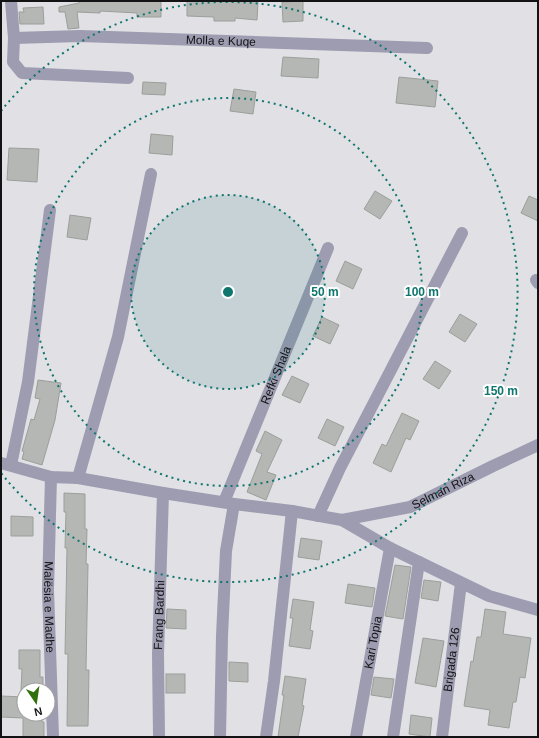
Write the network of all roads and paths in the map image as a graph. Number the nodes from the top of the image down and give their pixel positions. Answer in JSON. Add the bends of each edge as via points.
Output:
{"nodes":[{"id":1,"x":11,"y":1,"type":"edge"},
{"id":2,"x":14,"y":38,"type":"junction"},
{"id":3,"x":427,"y":48,"type":"dead end"},
{"id":4,"x":128,"y":78,"type":"dead end"},
{"id":5,"x":151,"y":174,"type":"dead end"},
{"id":6,"x":50,"y":210,"type":"dead end"},
{"id":7,"x":462,"y":233,"type":"dead end"},
{"id":8,"x":328,"y":248,"type":"dead end"},
{"id":9,"x":538,"y":445,"type":"edge"},
{"id":10,"x":6,"y":464,"type":"edge"},
{"id":11,"x":51,"y":477,"type":"junction"},
{"id":12,"x":78,"y":478,"type":"junction"},
{"id":13,"x":163,"y":494,"type":"junction"},
{"id":14,"x":229,"y":503,"type":"junction"},
{"id":15,"x":292,"y":511,"type":"junction"},
{"id":16,"x":318,"y":516,"type":"junction"},
{"id":17,"x":342,"y":520,"type":"junction"},
{"id":18,"x":390,"y":548,"type":"junction"},
{"id":19,"x":419,"y":562,"type":"junction"},
{"id":20,"x":461,"y":583,"type":"junction"},
{"id":21,"x":538,"y":610,"type":"edge"},
{"id":22,"x":52,"y":737,"type":"edge"},
{"id":23,"x":159,"y":737,"type":"edge"},
{"id":24,"x":220,"y":737,"type":"edge"},
{"id":25,"x":266,"y":737,"type":"edge"},
{"id":26,"x":356,"y":737,"type":"edge"},
{"id":27,"x":393,"y":737,"type":"edge"},
{"id":28,"x":442,"y":737,"type":"edge"}],
"edges":[{"from":1,"to":2,"type":"street"},
{"from":2,"to":3,"type":"street","name":"Molla e Kuqe","via":[[80,36]]},
{"from":2,"to":4,"type":"street","via":[[13,62],[22,73]]},
{"from":5,"to":12,"type":"street","via":[[118,337]]},
{"from":6,"to":10,"type":"street","via":[[28,382]]},
{"from":7,"to":16,"type":"street","via":[[340,468]]},
{"from":8,"to":14,"type":"street","name":"Refki Shala"},
{"from":9,"to":17,"type":"street","name":"Selman Riza","via":[[410,507]]},
{"from":10,"to":11,"type":"street"},
{"from":11,"to":12,"type":"street"},
{"from":11,"to":22,"type":"street","name":"Malësia e Madhe","via":[[48,590]]},
{"from":12,"to":13,"type":"street"},
{"from":13,"to":14,"type":"street"},
{"from":13,"to":23,"type":"street","name":"Frang Bardhi","via":[[158,654]]},
{"from":14,"to":15,"type":"street"},
{"from":14,"to":24,"type":"street","name":"Refki Shala"},
{"from":15,"to":16,"type":"street"},
{"from":15,"to":25,"type":"street"},
{"from":16,"to":17,"type":"street"},
{"from":17,"to":18,"type":"street"},
{"from":18,"to":19,"type":"street"},
{"from":18,"to":26,"type":"street","name":"Kari Topia"},
{"from":19,"to":20,"type":"street"},
{"from":19,"to":27,"type":"street"},
{"from":20,"to":21,"type":"street","via":[[490,596]]},
{"from":20,"to":28,"type":"street","name":"Brigada 126"}]}
